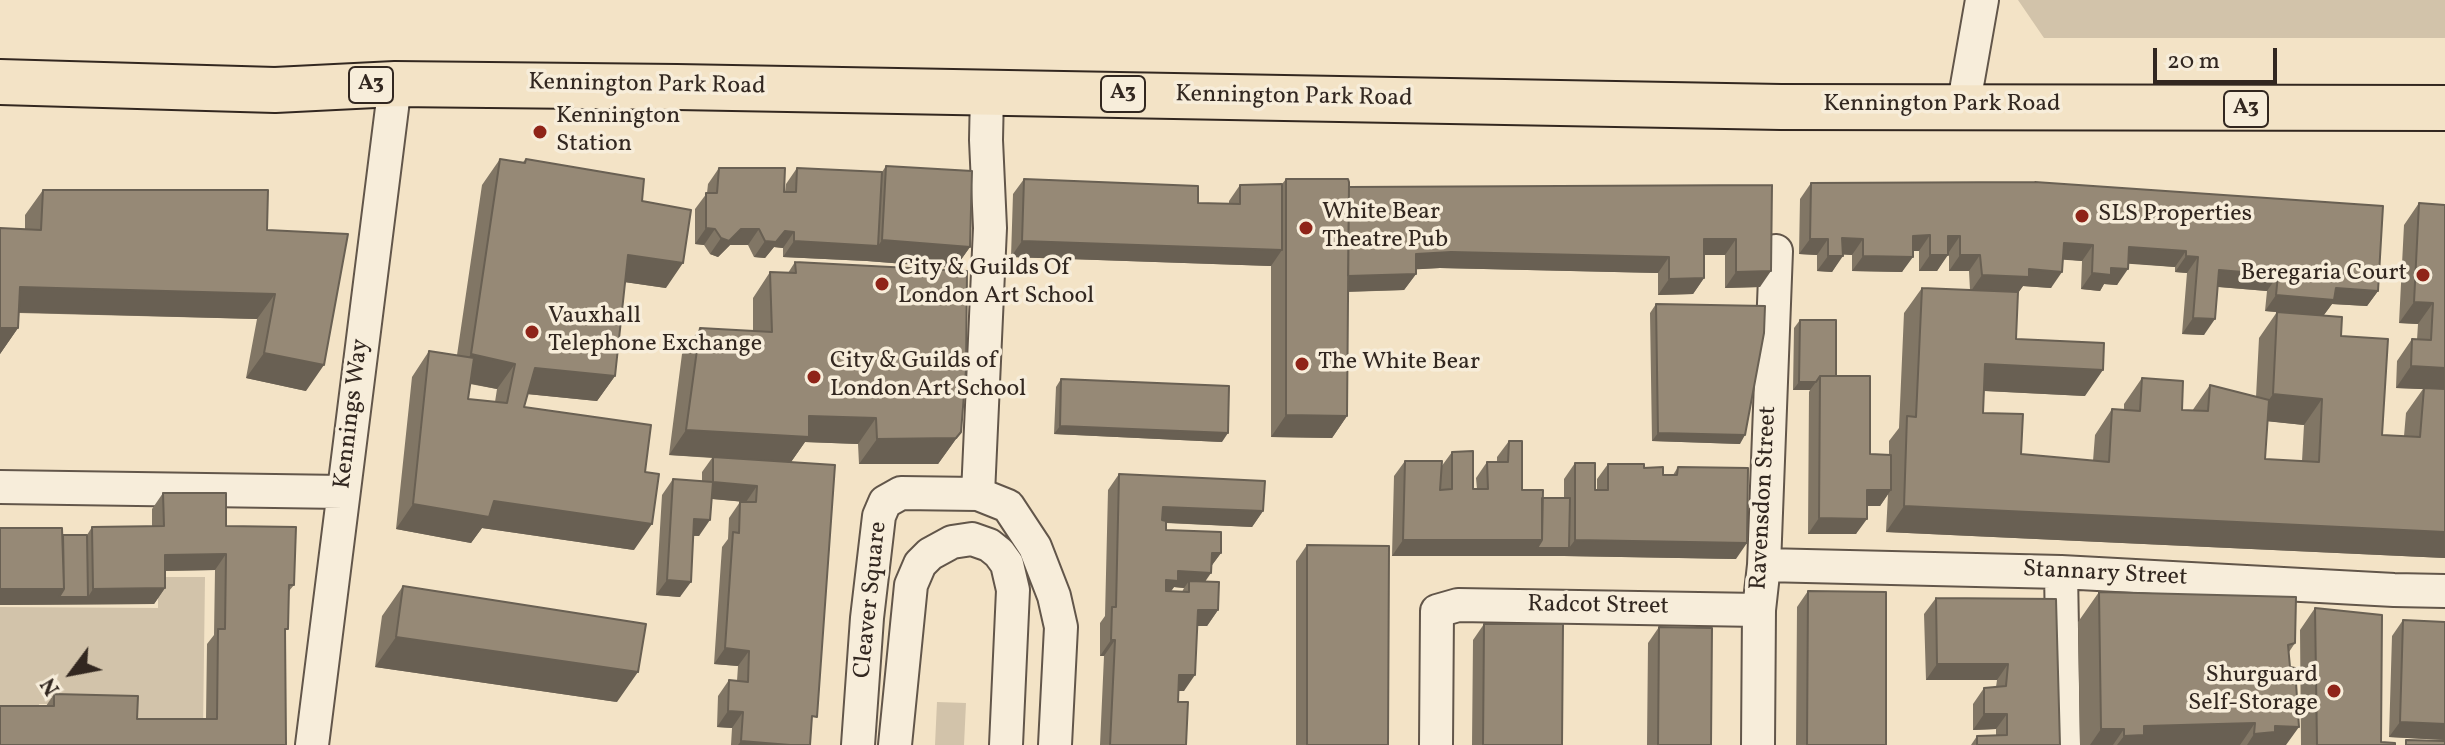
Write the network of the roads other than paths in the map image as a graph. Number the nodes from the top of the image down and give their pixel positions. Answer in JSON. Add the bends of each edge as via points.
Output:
{"nodes":[{"id":1,"x":1982,"y":0,"type":"edge"},
{"id":2,"x":0,"y":82,"type":"edge"},
{"id":3,"x":395,"y":84,"type":"junction"},
{"id":4,"x":987,"y":92,"type":"junction"},
{"id":5,"x":1963,"y":108,"type":"junction"},
{"id":6,"x":2445,"y":108,"type":"edge"},
{"id":7,"x":1776,"y":251,"type":"dead end"},
{"id":8,"x":0,"y":487,"type":"edge"},
{"id":9,"x":343,"y":492,"type":"junction"},
{"id":10,"x":978,"y":494,"type":"junction"},
{"id":11,"x":1764,"y":565,"type":"junction"},
{"id":12,"x":2061,"y":572,"type":"junction"},
{"id":13,"x":2445,"y":591,"type":"edge"},
{"id":14,"x":1759,"y":610,"type":"junction"},
{"id":15,"x":312,"y":745,"type":"edge"},
{"id":16,"x":858,"y":745,"type":"edge"},
{"id":17,"x":895,"y":745,"type":"edge"},
{"id":18,"x":1006,"y":745,"type":"edge"},
{"id":19,"x":1055,"y":745,"type":"edge"},
{"id":20,"x":1436,"y":745,"type":"edge"},
{"id":21,"x":1758,"y":745,"type":"edge"},
{"id":22,"x":2064,"y":745,"type":"edge"}],
"edges":[{"from":1,"to":5,"type":"street"},
{"from":2,"to":3,"type":"highway","name":"Kennington Park Road","number":"A3","via":[[275,90]]},
{"from":3,"to":4,"type":"highway","name":"Kennington Park Road","number":"A3"},
{"from":3,"to":9,"type":"street","name":"Kennings Way"},
{"from":4,"to":5,"type":"highway","name":"Kennington Park Road","number":"A3"},
{"from":4,"to":10,"type":"street","via":[[990,228]]},
{"from":5,"to":6,"type":"highway","name":"Kennington Park Road","number":"A3"},
{"from":7,"to":11,"type":"street","name":"Ravensdon Street"},
{"from":8,"to":9,"type":"street"},
{"from":9,"to":15,"type":"street","name":"Kennings Way"},
{"from":10,"to":16,"type":"street","name":"Cleaver Square","via":[[901,493],[885,502],[867,618]]},
{"from":10,"to":19,"type":"street","name":"Cleaver Square","via":[[1008,506],[1035,547],[1054,596],[1061,627]]},
{"from":11,"to":12,"type":"street","name":"Stannary Street"},
{"from":11,"to":14,"type":"street","name":"Ravensdon Street"},
{"from":12,"to":13,"type":"street","name":"Stannary Street"},
{"from":12,"to":22,"type":"street"},
{"from":14,"to":20,"type":"street","name":"Radcot Street","via":[[1458,605],[1437,611]]},
{"from":14,"to":21,"type":"street","name":"Ravensdon Street"},
{"from":17,"to":18,"type":"street","name":"Cleaver Square","via":[[911,585],[930,554],[963,539],[980,541],[999,553],[1013,590]]}]}
